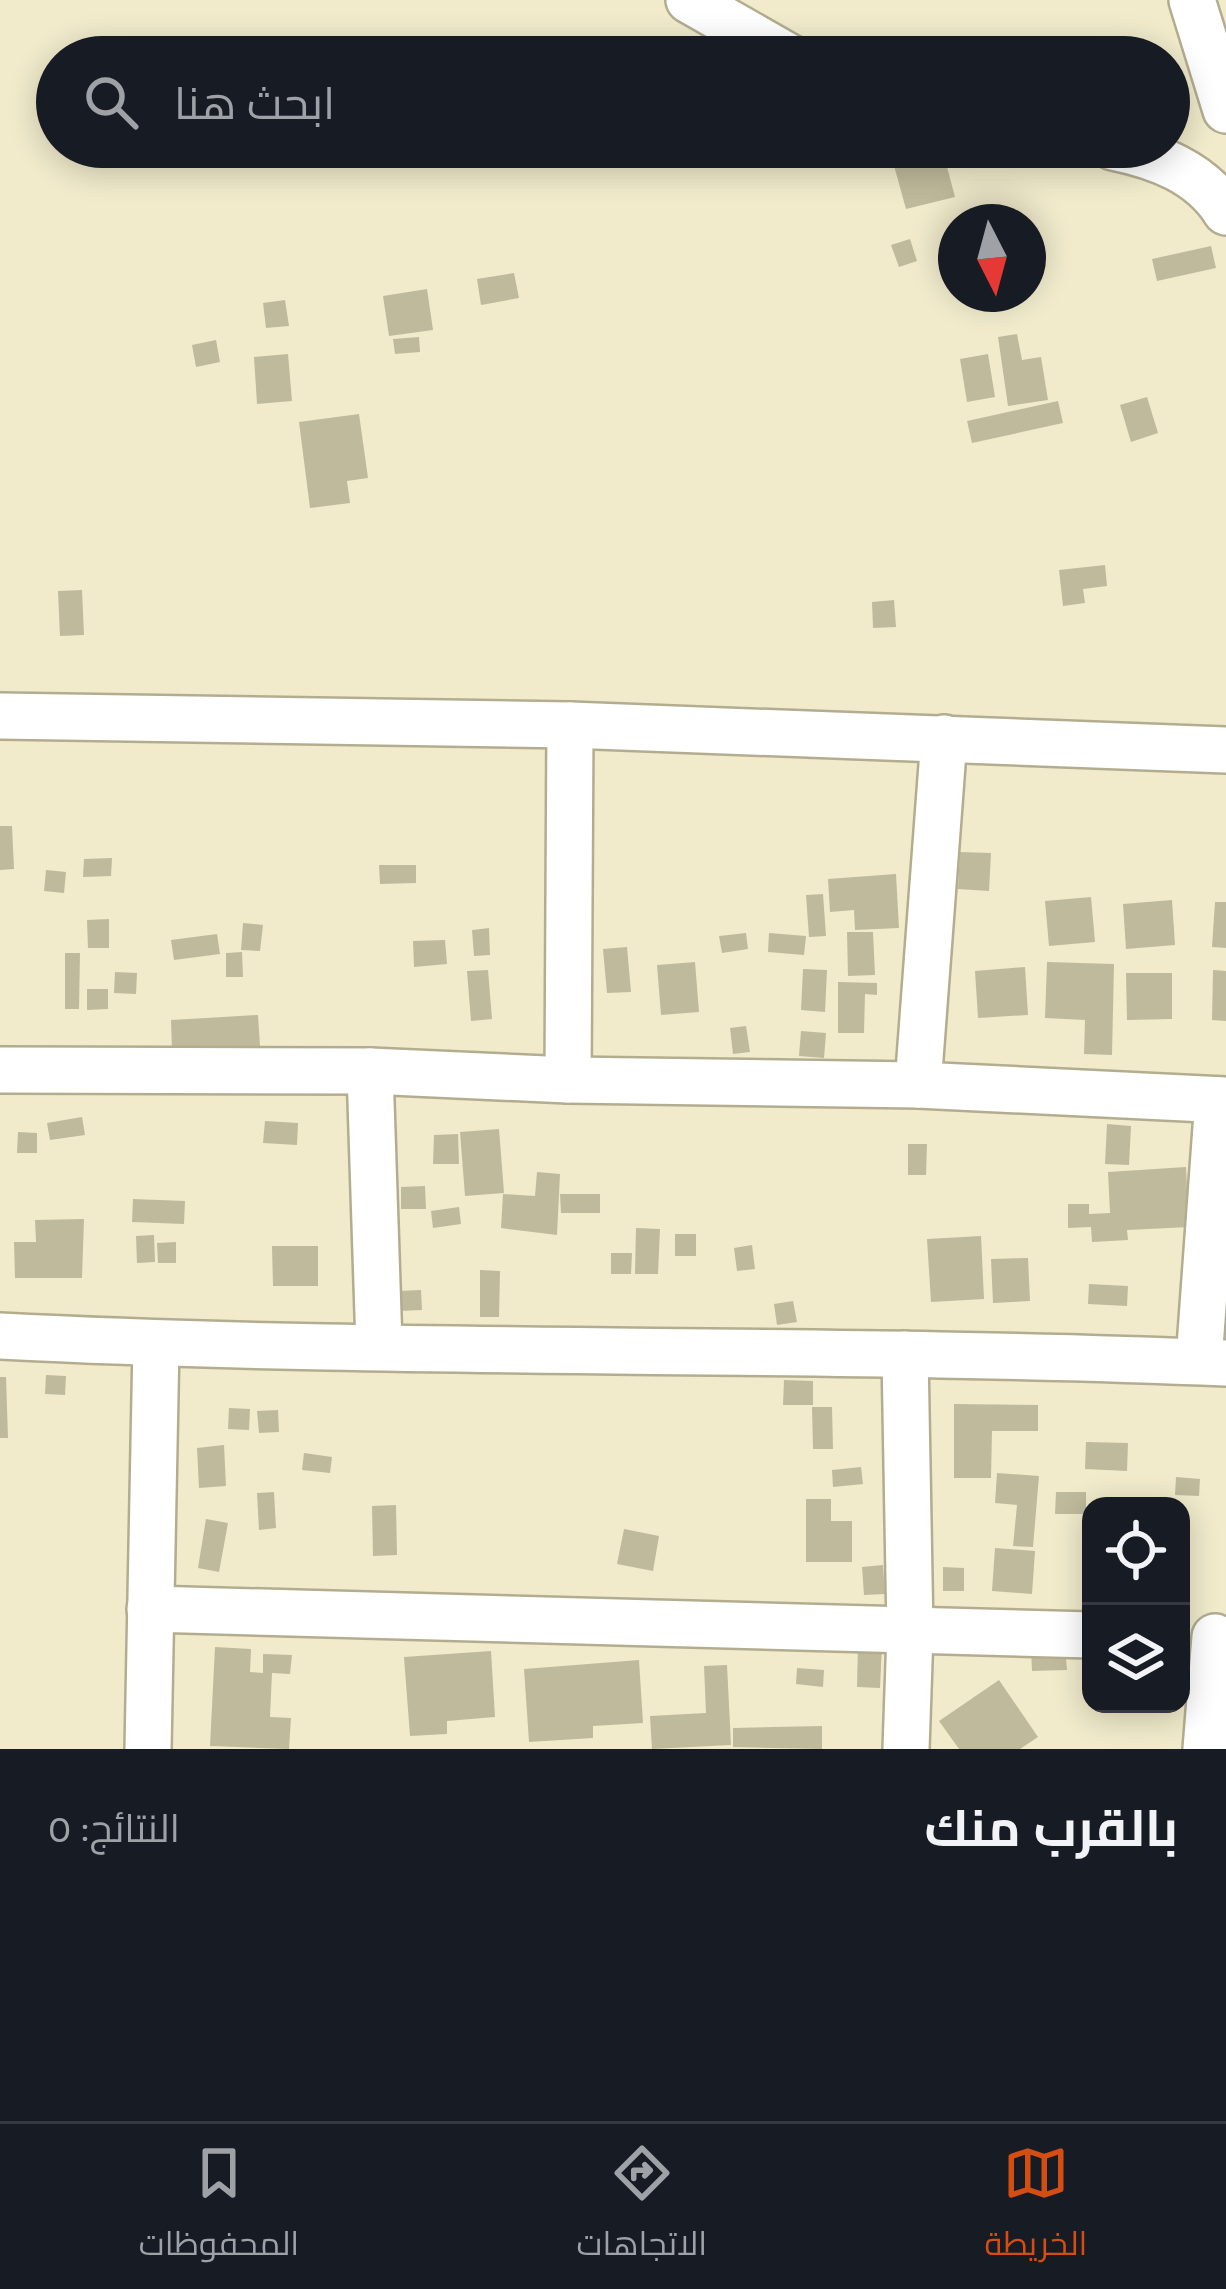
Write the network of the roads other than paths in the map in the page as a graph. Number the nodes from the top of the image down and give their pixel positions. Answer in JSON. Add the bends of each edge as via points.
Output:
{"nodes":[{"id":1,"x":1192,"y":0,"type":"edge"},
{"id":2,"x":704,"y":4,"type":"edge"},
{"id":3,"x":755,"y":36,"type":"edge"},
{"id":4,"x":1226,"y":110,"type":"edge"},
{"id":5,"x":1178,"y":168,"type":"edge"},
{"id":6,"x":1226,"y":212,"type":"edge"},
{"id":7,"x":0,"y":716,"type":"edge"},
{"id":8,"x":570,"y":725,"type":"junction"},
{"id":9,"x":944,"y":737,"type":"junction"},
{"id":10,"x":1226,"y":750,"type":"edge"},
{"id":11,"x":0,"y":1070,"type":"edge"},
{"id":12,"x":370,"y":1071,"type":"junction"},
{"id":13,"x":568,"y":1079,"type":"junction"},
{"id":14,"x":918,"y":1085,"type":"junction"},
{"id":15,"x":1222,"y":1100,"type":"edge"},
{"id":16,"x":0,"y":1336,"type":"edge"},
{"id":17,"x":156,"y":1344,"type":"junction"},
{"id":18,"x":379,"y":1345,"type":"junction"},
{"id":19,"x":905,"y":1354,"type":"junction"},
{"id":20,"x":1212,"y":1362,"type":"edge"},
{"id":21,"x":150,"y":1609,"type":"junction"},
{"id":22,"x":910,"y":1633,"type":"junction"},
{"id":23,"x":1082,"y":1635,"type":"edge"},
{"id":24,"x":1207,"y":1637,"type":"edge"},
{"id":25,"x":148,"y":1749,"type":"edge"},
{"id":26,"x":906,"y":1749,"type":"edge"},
{"id":27,"x":1206,"y":1749,"type":"edge"}],
"edges":[{"from":1,"to":4,"type":"street"},
{"from":2,"to":3,"type":"street"},
{"from":5,"to":6,"type":"street"},
{"from":7,"to":8,"type":"street"},
{"from":8,"to":9,"type":"street"},
{"from":8,"to":13,"type":"street"},
{"from":9,"to":10,"type":"street"},
{"from":9,"to":14,"type":"street"},
{"from":11,"to":12,"type":"street"},
{"from":12,"to":13,"type":"street"},
{"from":12,"to":18,"type":"street"},
{"from":13,"to":14,"type":"street"},
{"from":14,"to":15,"type":"street"},
{"from":15,"to":20,"type":"street"},
{"from":16,"to":17,"type":"street"},
{"from":17,"to":18,"type":"street"},
{"from":17,"to":21,"type":"street"},
{"from":18,"to":19,"type":"street"},
{"from":19,"to":20,"type":"street"},
{"from":19,"to":22,"type":"street"},
{"from":21,"to":22,"type":"street"},
{"from":21,"to":25,"type":"street"},
{"from":22,"to":23,"type":"street"},
{"from":22,"to":26,"type":"street"},
{"from":24,"to":27,"type":"street"}]}
